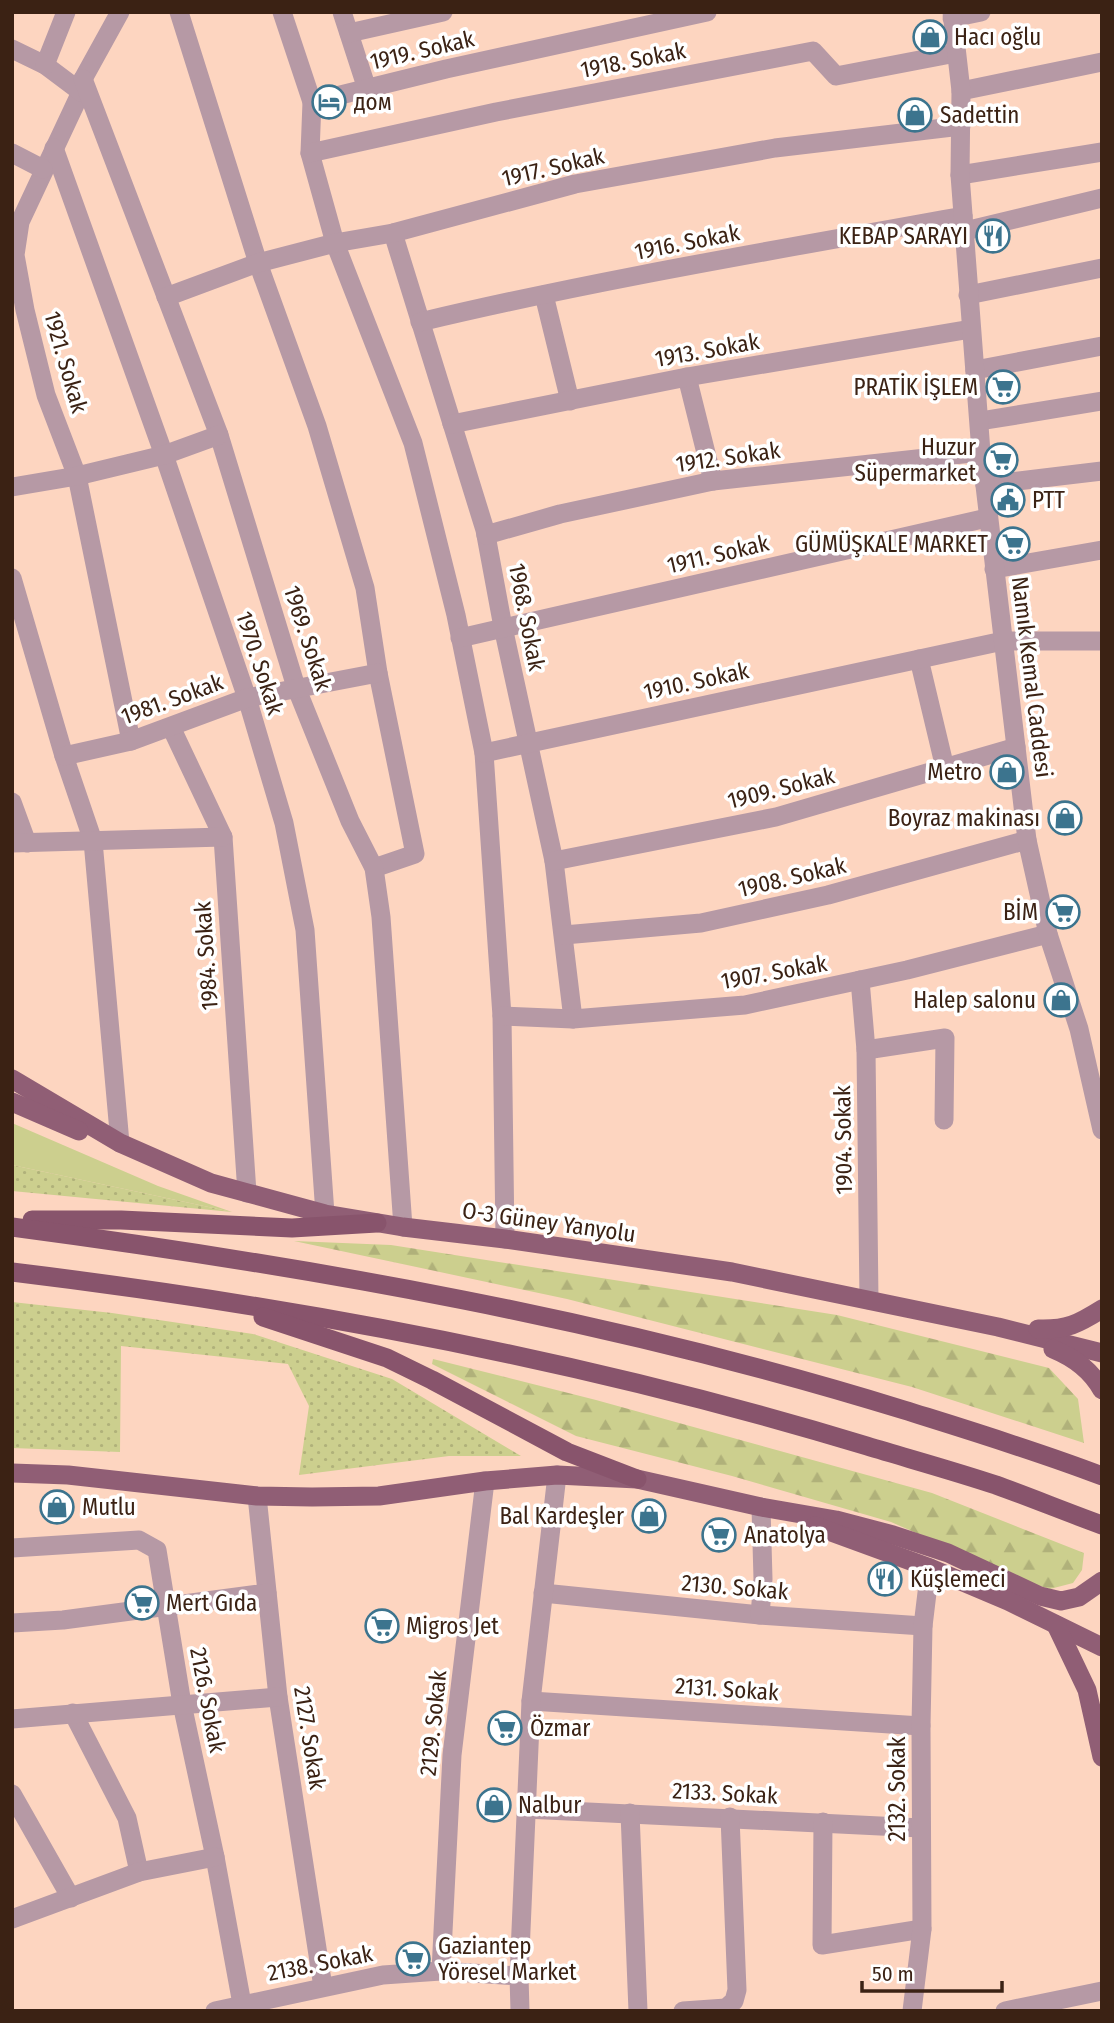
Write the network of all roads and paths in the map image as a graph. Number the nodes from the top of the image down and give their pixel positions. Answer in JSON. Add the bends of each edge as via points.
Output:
{"nodes":[{"id":1,"x":66,"y":12,"type":"edge"},
{"id":2,"x":120,"y":12,"type":"edge"},
{"id":3,"x":179,"y":12,"type":"edge"},
{"id":4,"x":282,"y":12,"type":"edge"},
{"id":5,"x":342,"y":12,"type":"edge"},
{"id":6,"x":443,"y":12,"type":"edge"},
{"id":7,"x":708,"y":12,"type":"edge"},
{"id":8,"x":981,"y":12,"type":"edge"},
{"id":9,"x":952,"y":15,"type":"edge"},
{"id":10,"x":349,"y":33,"type":"junction"},
{"id":11,"x":12,"y":49,"type":"edge"},
{"id":12,"x":956,"y":53,"type":"junction"},
{"id":13,"x":1102,"y":62,"type":"edge"},
{"id":14,"x":45,"y":65,"type":"junction"},
{"id":15,"x":82,"y":86,"type":"junction"},
{"id":16,"x":367,"y":89,"type":"junction"},
{"id":17,"x":961,"y":91,"type":"junction"},
{"id":18,"x":312,"y":102,"type":"junction"},
{"id":19,"x":961,"y":126,"type":"junction"},
{"id":20,"x":54,"y":148,"type":"junction"},
{"id":21,"x":1102,"y":152,"type":"edge"},
{"id":22,"x":12,"y":153,"type":"edge"},
{"id":23,"x":310,"y":153,"type":"junction"},
{"id":24,"x":43,"y":169,"type":"junction"},
{"id":25,"x":960,"y":175,"type":"junction"},
{"id":26,"x":1102,"y":198,"type":"edge"},
{"id":27,"x":964,"y":224,"type":"junction"},
{"id":28,"x":16,"y":227,"type":"edge"},
{"id":29,"x":393,"y":233,"type":"junction"},
{"id":30,"x":335,"y":243,"type":"junction"},
{"id":31,"x":258,"y":263,"type":"junction"},
{"id":32,"x":1102,"y":268,"type":"edge"},
{"id":33,"x":544,"y":295,"type":"junction"},
{"id":34,"x":968,"y":295,"type":"junction"},
{"id":35,"x":166,"y":297,"type":"junction"},
{"id":36,"x":420,"y":322,"type":"junction"},
{"id":37,"x":971,"y":329,"type":"junction"},
{"id":38,"x":1102,"y":346,"type":"edge"},
{"id":39,"x":975,"y":370,"type":"junction"},
{"id":40,"x":687,"y":377,"type":"junction"},
{"id":41,"x":570,"y":401,"type":"junction"},
{"id":42,"x":1102,"y":401,"type":"edge"},
{"id":43,"x":980,"y":421,"type":"junction"},
{"id":44,"x":452,"y":424,"type":"junction"},
{"id":45,"x":219,"y":435,"type":"junction"},
{"id":46,"x":981,"y":452,"type":"junction"},
{"id":47,"x":164,"y":455,"type":"junction"},
{"id":48,"x":1102,"y":471,"type":"edge"},
{"id":49,"x":77,"y":476,"type":"junction"},
{"id":50,"x":713,"y":481,"type":"junction"},
{"id":51,"x":985,"y":485,"type":"junction"},
{"id":52,"x":12,"y":487,"type":"edge"},
{"id":53,"x":987,"y":518,"type":"junction"},
{"id":54,"x":486,"y":535,"type":"junction"},
{"id":55,"x":1102,"y":550,"type":"edge"},
{"id":56,"x":994,"y":569,"type":"junction"},
{"id":57,"x":12,"y":578,"type":"edge"},
{"id":58,"x":503,"y":627,"type":"junction"},
{"id":59,"x":460,"y":638,"type":"junction"},
{"id":60,"x":1003,"y":641,"type":"junction"},
{"id":61,"x":1102,"y":641,"type":"edge"},
{"id":62,"x":919,"y":659,"type":"junction"},
{"id":63,"x":378,"y":673,"type":"junction"},
{"id":64,"x":296,"y":687,"type":"junction"},
{"id":65,"x":247,"y":698,"type":"junction"},
{"id":66,"x":171,"y":727,"type":"junction"},
{"id":67,"x":131,"y":741,"type":"junction"},
{"id":68,"x":527,"y":742,"type":"junction"},
{"id":69,"x":1016,"y":747,"type":"junction"},
{"id":70,"x":484,"y":752,"type":"junction"},
{"id":71,"x":64,"y":756,"type":"junction"},
{"id":72,"x":945,"y":768,"type":"junction"},
{"id":73,"x":12,"y":802,"type":"edge"},
{"id":74,"x":223,"y":837,"type":"junction"},
{"id":75,"x":1027,"y":840,"type":"junction"},
{"id":76,"x":93,"y":841,"type":"junction"},
{"id":77,"x":19,"y":843,"type":"edge"},
{"id":78,"x":554,"y":861,"type":"junction"},
{"id":79,"x":374,"y":868,"type":"junction"},
{"id":80,"x":1048,"y":934,"type":"junction"},
{"id":81,"x":564,"y":935,"type":"junction"},
{"id":82,"x":860,"y":980,"type":"junction"},
{"id":83,"x":502,"y":1016,"type":"junction"},
{"id":84,"x":573,"y":1019,"type":"junction"},
{"id":85,"x":866,"y":1050,"type":"junction"},
{"id":86,"x":12,"y":1079,"type":"edge"},
{"id":87,"x":12,"y":1102,"type":"edge"},
{"id":88,"x":944,"y":1121,"type":"dead end"},
{"id":89,"x":1102,"y":1130,"type":"edge"},
{"id":90,"x":120,"y":1143,"type":"junction"},
{"id":91,"x":247,"y":1192,"type":"junction"},
{"id":92,"x":324,"y":1213,"type":"junction"},
{"id":93,"x":12,"y":1220,"type":"edge"},
{"id":94,"x":377,"y":1223,"type":"junction"},
{"id":95,"x":12,"y":1227,"type":"edge"},
{"id":96,"x":403,"y":1227,"type":"junction"},
{"id":97,"x":505,"y":1239,"type":"junction"},
{"id":98,"x":12,"y":1272,"type":"edge"},
{"id":99,"x":219,"y":1300,"type":"junction"},
{"id":100,"x":869,"y":1300,"type":"junction"},
{"id":101,"x":1102,"y":1309,"type":"edge"},
{"id":102,"x":998,"y":1327,"type":"junction"},
{"id":103,"x":1102,"y":1353,"type":"edge"},
{"id":104,"x":1102,"y":1391,"type":"edge"},
{"id":105,"x":12,"y":1473,"type":"edge"},
{"id":106,"x":557,"y":1475,"type":"junction"},
{"id":107,"x":1099,"y":1475,"type":"edge"},
{"id":108,"x":637,"y":1479,"type":"junction"},
{"id":109,"x":485,"y":1481,"type":"junction"},
{"id":110,"x":257,"y":1496,"type":"junction"},
{"id":111,"x":761,"y":1507,"type":"junction"},
{"id":112,"x":1098,"y":1524,"type":"edge"},
{"id":113,"x":12,"y":1548,"type":"edge"},
{"id":114,"x":930,"y":1568,"type":"junction"},
{"id":115,"x":1102,"y":1581,"type":"edge"},
{"id":116,"x":267,"y":1593,"type":"junction"},
{"id":117,"x":543,"y":1593,"type":"junction"},
{"id":118,"x":167,"y":1606,"type":"junction"},
{"id":119,"x":760,"y":1615,"type":"junction"},
{"id":120,"x":12,"y":1623,"type":"edge"},
{"id":121,"x":1056,"y":1625,"type":"junction"},
{"id":122,"x":923,"y":1626,"type":"junction"},
{"id":123,"x":1102,"y":1647,"type":"edge"},
{"id":124,"x":278,"y":1697,"type":"junction"},
{"id":125,"x":531,"y":1701,"type":"junction"},
{"id":126,"x":182,"y":1704,"type":"junction"},
{"id":127,"x":73,"y":1713,"type":"junction"},
{"id":128,"x":12,"y":1719,"type":"edge"},
{"id":129,"x":920,"y":1726,"type":"junction"},
{"id":130,"x":1102,"y":1756,"type":"edge"},
{"id":131,"x":12,"y":1794,"type":"edge"},
{"id":132,"x":526,"y":1809,"type":"junction"},
{"id":133,"x":630,"y":1812,"type":"junction"},
{"id":134,"x":730,"y":1817,"type":"junction"},
{"id":135,"x":823,"y":1822,"type":"junction"},
{"id":136,"x":921,"y":1828,"type":"junction"},
{"id":137,"x":215,"y":1857,"type":"junction"},
{"id":138,"x":139,"y":1872,"type":"junction"},
{"id":139,"x":71,"y":1898,"type":"junction"},
{"id":140,"x":12,"y":1919,"type":"edge"},
{"id":141,"x":922,"y":1929,"type":"junction"},
{"id":142,"x":441,"y":1971,"type":"junction"},
{"id":143,"x":519,"y":1976,"type":"junction"},
{"id":144,"x":323,"y":1987,"type":"junction"},
{"id":145,"x":1102,"y":1991,"type":"edge"},
{"id":146,"x":242,"y":2004,"type":"junction"},
{"id":147,"x":215,"y":2011,"type":"edge"},
{"id":148,"x":520,"y":2011,"type":"edge"},
{"id":149,"x":638,"y":2011,"type":"edge"},
{"id":150,"x":683,"y":2011,"type":"edge"},
{"id":151,"x":912,"y":2011,"type":"edge"},
{"id":152,"x":1005,"y":2011,"type":"edge"}],
"edges":[{"from":1,"to":14,"type":"street"},
{"from":2,"to":15,"type":"street","name":"1921. Sokak"},
{"from":3,"to":31,"type":"street"},
{"from":4,"to":18,"type":"street"},
{"from":5,"to":10,"type":"street"},
{"from":6,"to":10,"type":"street"},
{"from":7,"to":16,"type":"street","name":"1919. Sokak"},
{"from":8,"to":9,"type":"street"},
{"from":9,"to":12,"type":"street","name":"Namık Kemal Caddesi"},
{"from":10,"to":16,"type":"street"},
{"from":11,"to":14,"type":"street"},
{"from":12,"to":17,"type":"street","name":"Namık Kemal Caddesi"},
{"from":12,"to":23,"type":"street","name":"1918. Sokak","via":[[836,76],[813,51]]},
{"from":13,"to":17,"type":"street"},
{"from":14,"to":15,"type":"street"},
{"from":15,"to":20,"type":"street","name":"1921. Sokak"},
{"from":15,"to":35,"type":"street","name":"1969. Sokak"},
{"from":16,"to":18,"type":"street","name":"1919. Sokak"},
{"from":17,"to":19,"type":"street","name":"Namık Kemal Caddesi"},
{"from":18,"to":23,"type":"street"},
{"from":19,"to":25,"type":"street","name":"Namık Kemal Caddesi"},
{"from":19,"to":29,"type":"street","name":"1917. Sokak","via":[[775,148],[575,184]]},
{"from":20,"to":24,"type":"street","name":"1921. Sokak"},
{"from":20,"to":47,"type":"street","name":"1970. Sokak"},
{"from":21,"to":25,"type":"street"},
{"from":22,"to":24,"type":"street"},
{"from":23,"to":30,"type":"street"},
{"from":24,"to":28,"type":"street","name":"1921. Sokak"},
{"from":25,"to":27,"type":"street","name":"Namık Kemal Caddesi"},
{"from":26,"to":27,"type":"street","name":"1916. Sokak"},
{"from":27,"to":33,"type":"street","name":"1916. Sokak"},
{"from":27,"to":34,"type":"street","name":"Namık Kemal Caddesi"},
{"from":28,"to":49,"type":"street","name":"1921. Sokak","via":[[15,255],[25,310],[46,395]]},
{"from":29,"to":30,"type":"street","name":"1917. Sokak"},
{"from":29,"to":36,"type":"street","name":"1968. Sokak"},
{"from":30,"to":31,"type":"street","name":"1917. Sokak"},
{"from":30,"to":59,"type":"street","via":[[414,443]]},
{"from":31,"to":35,"type":"street","name":"1917. Sokak"},
{"from":31,"to":63,"type":"street","via":[[317,426],[365,588]]},
{"from":32,"to":34,"type":"street"},
{"from":33,"to":36,"type":"street","name":"1916. Sokak"},
{"from":33,"to":41,"type":"street"},
{"from":34,"to":37,"type":"street","name":"Namık Kemal Caddesi"},
{"from":35,"to":45,"type":"street","name":"1969. Sokak"},
{"from":36,"to":44,"type":"street","name":"1968. Sokak"},
{"from":37,"to":39,"type":"street","name":"Namık Kemal Caddesi"},
{"from":37,"to":40,"type":"street","name":"1913. Sokak"},
{"from":38,"to":39,"type":"street"},
{"from":39,"to":43,"type":"street","name":"Namık Kemal Caddesi"},
{"from":40,"to":41,"type":"street","name":"1913. Sokak"},
{"from":40,"to":50,"type":"street"},
{"from":41,"to":44,"type":"street","name":"1913. Sokak"},
{"from":42,"to":43,"type":"street"},
{"from":43,"to":46,"type":"street","name":"Namık Kemal Caddesi"},
{"from":44,"to":54,"type":"street","name":"1968. Sokak"},
{"from":45,"to":47,"type":"street"},
{"from":45,"to":64,"type":"street","name":"1969. Sokak"},
{"from":46,"to":50,"type":"street","name":"1912. Sokak"},
{"from":46,"to":51,"type":"street","name":"Namık Kemal Caddesi"},
{"from":47,"to":49,"type":"street"},
{"from":47,"to":65,"type":"street","name":"1970. Sokak"},
{"from":48,"to":51,"type":"street"},
{"from":49,"to":52,"type":"street"},
{"from":49,"to":67,"type":"street","name":"1921. Sokak"},
{"from":50,"to":54,"type":"street","name":"1912. Sokak","via":[[559,514]]},
{"from":51,"to":53,"type":"street","name":"Namık Kemal Caddesi"},
{"from":53,"to":56,"type":"street","name":"Namık Kemal Caddesi"},
{"from":53,"to":58,"type":"street","name":"1911. Sokak"},
{"from":54,"to":58,"type":"street","name":"1968. Sokak"},
{"from":55,"to":56,"type":"street"},
{"from":56,"to":60,"type":"street","name":"Namık Kemal Caddesi"},
{"from":57,"to":71,"type":"street"},
{"from":58,"to":59,"type":"street","name":"1911. Sokak"},
{"from":58,"to":68,"type":"street","name":"1968. Sokak"},
{"from":59,"to":70,"type":"street"},
{"from":60,"to":61,"type":"street","name":"1910. Sokak"},
{"from":60,"to":62,"type":"street","name":"1910. Sokak"},
{"from":60,"to":69,"type":"street","name":"Namık Kemal Caddesi"},
{"from":62,"to":68,"type":"street","name":"1910. Sokak"},
{"from":62,"to":72,"type":"street"},
{"from":63,"to":64,"type":"street","name":"1981. Sokak"},
{"from":63,"to":79,"type":"street","via":[[415,854]]},
{"from":64,"to":65,"type":"street","name":"1981. Sokak"},
{"from":64,"to":79,"type":"street","name":"1969. Sokak"},
{"from":65,"to":66,"type":"street","name":"1981. Sokak"},
{"from":65,"to":92,"type":"street","name":"1970. Sokak","via":[[284,823],[305,930]]},
{"from":66,"to":67,"type":"street","name":"1981. Sokak"},
{"from":66,"to":74,"type":"street","name":"1984. Sokak"},
{"from":67,"to":71,"type":"street","name":"1981. Sokak"},
{"from":68,"to":70,"type":"street","name":"1910. Sokak"},
{"from":68,"to":78,"type":"street","name":"1968. Sokak"},
{"from":69,"to":72,"type":"street","name":"1909. Sokak"},
{"from":69,"to":75,"type":"street","name":"Namık Kemal Caddesi"},
{"from":70,"to":83,"type":"street"},
{"from":71,"to":76,"type":"street"},
{"from":72,"to":78,"type":"street","name":"1909. Sokak","via":[[776,817]]},
{"from":73,"to":77,"type":"street"},
{"from":74,"to":76,"type":"street"},
{"from":74,"to":91,"type":"street","name":"1984. Sokak"},
{"from":75,"to":80,"type":"street","name":"Namık Kemal Caddesi"},
{"from":75,"to":81,"type":"street","name":"1908. Sokak","via":[[828,895],[701,923]]},
{"from":76,"to":77,"type":"street"},
{"from":76,"to":90,"type":"street"},
{"from":78,"to":81,"type":"street","name":"1968. Sokak"},
{"from":79,"to":96,"type":"street","name":"1969. Sokak"},
{"from":80,"to":82,"type":"street","name":"1907. Sokak"},
{"from":80,"to":89,"type":"street","name":"Namık Kemal Caddesi","via":[[1079,1029]]},
{"from":81,"to":84,"type":"street","name":"1968. Sokak"},
{"from":82,"to":84,"type":"street","name":"1907. Sokak","via":[[745,1005]]},
{"from":82,"to":85,"type":"street","name":"1904. Sokak"},
{"from":83,"to":84,"type":"street","name":"1907. Sokak"},
{"from":83,"to":97,"type":"street"},
{"from":85,"to":88,"type":"street","via":[[945,1038]]},
{"from":85,"to":100,"type":"street","name":"1904. Sokak"},
{"from":86,"to":90,"type":"main road","name":"O-3 Güney Yanyolu"},
{"from":87,"to":90,"type":"main road"},
{"from":90,"to":91,"type":"main road","name":"O-3 Güney Yanyolu","via":[[211,1183]]},
{"from":91,"to":92,"type":"main road","name":"O-3 Güney Yanyolu"},
{"from":92,"to":94,"type":"main road","name":"O-3 Güney Yanyolu"},
{"from":93,"to":94,"type":"highway","via":[[292,1228]]},
{"from":94,"to":96,"type":"main road","name":"O-3 Güney Yanyolu"},
{"from":95,"to":107,"type":"highway","via":[[269,1263],[586,1325],[863,1397]]},
{"from":96,"to":97,"type":"main road","name":"O-3 Güney Yanyolu"},
{"from":97,"to":100,"type":"main road","name":"O-3 Güney Yanyolu","via":[[732,1272]]},
{"from":98,"to":99,"type":"highway"},
{"from":99,"to":108,"type":"highway","via":[[387,1358],[567,1452]]},
{"from":99,"to":112,"type":"highway","via":[[479,1347],[676,1393],[957,1473]]},
{"from":100,"to":102,"type":"main road","name":"O-3 Güney Yanyolu"},
{"from":101,"to":102,"type":"main road","via":[[1079,1324],[1057,1330]]},
{"from":102,"to":103,"type":"main road","name":"O-3 Güney Yanyolu"},
{"from":102,"to":104,"type":"main road","via":[[1080,1363]]},
{"from":105,"to":110,"type":"main road"},
{"from":106,"to":108,"type":"main road"},
{"from":106,"to":109,"type":"main road"},
{"from":106,"to":117,"type":"street"},
{"from":108,"to":111,"type":"main road"},
{"from":109,"to":110,"type":"main road","via":[[379,1496]]},
{"from":109,"to":142,"type":"street","name":"2129. Sokak","via":[[452,1755]]},
{"from":110,"to":116,"type":"street","name":"2127. Sokak"},
{"from":111,"to":114,"type":"main road"},
{"from":111,"to":115,"type":"main road","via":[[893,1535],[1060,1601],[1079,1597]]},
{"from":111,"to":119,"type":"street"},
{"from":113,"to":118,"type":"street","name":"2126. Sokak","via":[[139,1540],[157,1550]]},
{"from":114,"to":121,"type":"main road"},
{"from":114,"to":122,"type":"street","name":"2132. Sokak"},
{"from":116,"to":118,"type":"street"},
{"from":116,"to":124,"type":"street","name":"2127. Sokak"},
{"from":117,"to":119,"type":"street","name":"2130. Sokak"},
{"from":117,"to":125,"type":"street"},
{"from":118,"to":120,"type":"street"},
{"from":118,"to":126,"type":"street","name":"2126. Sokak"},
{"from":119,"to":122,"type":"street","name":"2130. Sokak"},
{"from":121,"to":123,"type":"main road"},
{"from":121,"to":130,"type":"main road","via":[[1087,1690]]},
{"from":122,"to":129,"type":"street","name":"2132. Sokak"},
{"from":124,"to":126,"type":"street"},
{"from":124,"to":144,"type":"street","name":"2127. Sokak"},
{"from":125,"to":129,"type":"street","name":"2131. Sokak"},
{"from":125,"to":132,"type":"street"},
{"from":126,"to":127,"type":"street"},
{"from":126,"to":137,"type":"street","name":"2126. Sokak"},
{"from":127,"to":128,"type":"street"},
{"from":127,"to":138,"type":"street","via":[[127,1818]]},
{"from":129,"to":136,"type":"street","name":"2132. Sokak"},
{"from":131,"to":139,"type":"street"},
{"from":132,"to":133,"type":"street","name":"2133. Sokak"},
{"from":132,"to":143,"type":"street"},
{"from":133,"to":134,"type":"street","name":"2133. Sokak"},
{"from":133,"to":149,"type":"street"},
{"from":134,"to":135,"type":"street","name":"2133. Sokak"},
{"from":134,"to":150,"type":"street","via":[[737,1990],[726,2008]]},
{"from":135,"to":136,"type":"street","name":"2133. Sokak"},
{"from":135,"to":141,"type":"street","via":[[821,1945]]},
{"from":136,"to":141,"type":"street","name":"2132. Sokak"},
{"from":137,"to":138,"type":"street"},
{"from":137,"to":146,"type":"street","name":"2126. Sokak"},
{"from":138,"to":139,"type":"street"},
{"from":139,"to":140,"type":"street"},
{"from":141,"to":151,"type":"street","name":"2132. Sokak"},
{"from":142,"to":143,"type":"street","name":"2138. Sokak"},
{"from":142,"to":144,"type":"street","name":"2138. Sokak","via":[[383,1975]]},
{"from":143,"to":148,"type":"street"},
{"from":144,"to":146,"type":"street","name":"2138. Sokak"},
{"from":145,"to":152,"type":"street"},
{"from":146,"to":147,"type":"street","name":"2138. Sokak"}]}
